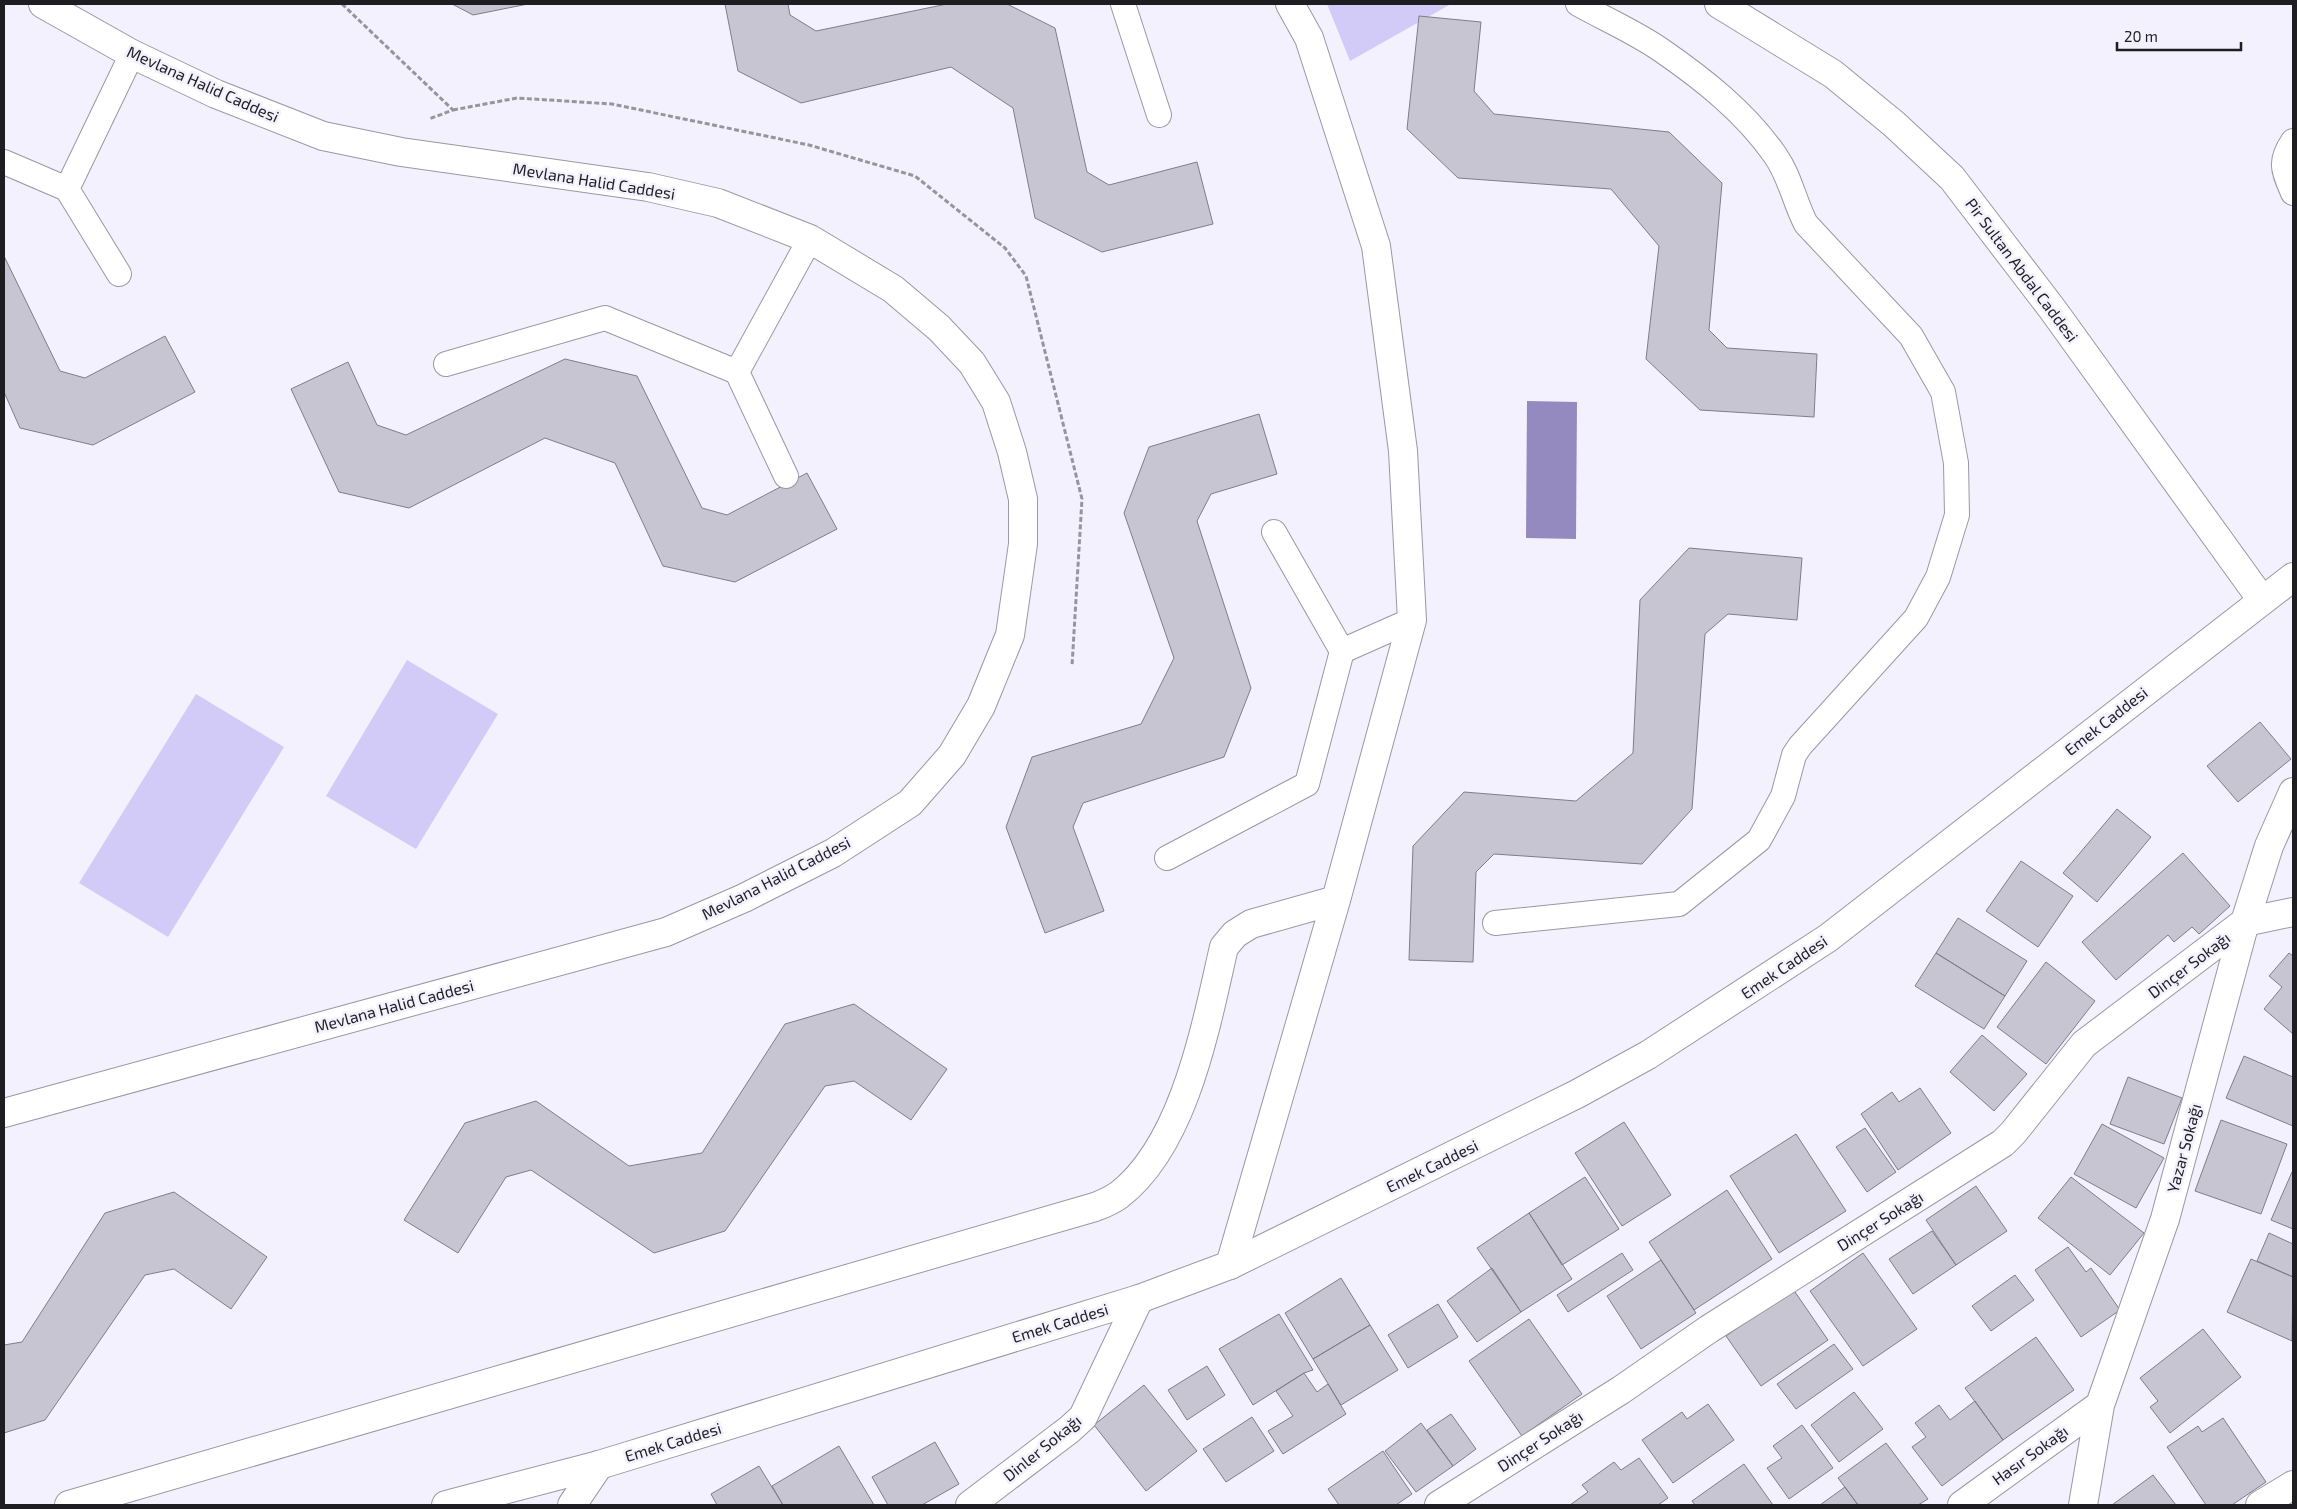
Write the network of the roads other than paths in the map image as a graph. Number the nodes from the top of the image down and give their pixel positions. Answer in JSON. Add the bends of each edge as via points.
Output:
{"nodes":[{"id":1,"x":43,"y":4,"type":"edge"},
{"id":2,"x":1122,"y":4,"type":"edge"},
{"id":3,"x":1290,"y":4,"type":"edge"},
{"id":4,"x":1578,"y":4,"type":"edge"},
{"id":5,"x":1719,"y":4,"type":"edge"},
{"id":6,"x":132,"y":54,"type":"junction"},
{"id":7,"x":1159,"y":115,"type":"dead end"},
{"id":8,"x":2293,"y":141,"type":"edge"},
{"id":9,"x":4,"y":162,"type":"edge"},
{"id":10,"x":67,"y":189,"type":"junction"},
{"id":11,"x":2293,"y":193,"type":"edge"},
{"id":12,"x":810,"y":239,"type":"junction"},
{"id":13,"x":119,"y":274,"type":"dead end"},
{"id":14,"x":446,"y":364,"type":"dead end"},
{"id":15,"x":737,"y":372,"type":"junction"},
{"id":16,"x":786,"y":476,"type":"dead end"},
{"id":17,"x":1274,"y":532,"type":"dead end"},
{"id":18,"x":2293,"y":578,"type":"edge"},
{"id":19,"x":2262,"y":600,"type":"junction"},
{"id":20,"x":1412,"y":620,"type":"junction"},
{"id":21,"x":1342,"y":651,"type":"junction"},
{"id":22,"x":2293,"y":792,"type":"edge"},
{"id":23,"x":1167,"y":858,"type":"dead end"},
{"id":24,"x":1336,"y":900,"type":"junction"},
{"id":25,"x":2293,"y":912,"type":"edge"},
{"id":26,"x":2246,"y":922,"type":"junction"},
{"id":27,"x":1495,"y":923,"type":"dead end"},
{"id":28,"x":4,"y":1113,"type":"edge"},
{"id":29,"x":1230,"y":1265,"type":"junction"},
{"id":30,"x":1138,"y":1299,"type":"junction"},
{"id":31,"x":2100,"y":1405,"type":"junction"},
{"id":32,"x":599,"y":1465,"type":"junction"},
{"id":33,"x":2293,"y":1485,"type":"edge"},
{"id":34,"x":69,"y":1505,"type":"edge"},
{"id":35,"x":446,"y":1505,"type":"edge"},
{"id":36,"x":572,"y":1505,"type":"edge"},
{"id":37,"x":970,"y":1505,"type":"edge"},
{"id":38,"x":1439,"y":1505,"type":"edge"},
{"id":39,"x":1962,"y":1505,"type":"edge"},
{"id":40,"x":2083,"y":1505,"type":"edge"},
{"id":41,"x":2260,"y":1505,"type":"edge"}],
"edges":[{"from":1,"to":6,"type":"street","name":"Mevlana Halid Caddesi"},
{"from":2,"to":7,"type":"lane"},
{"from":3,"to":20,"type":"street","via":[[1309,38],[1376,246],[1404,451]]},
{"from":4,"to":27,"type":"lane","via":[[1660,49],[1725,98],[1775,155],[1788,177],[1806,224],[1911,336],[1943,392],[1956,463],[1957,516],[1938,577],[1916,618],[1800,746],[1794,755],[1783,796],[1759,840],[1679,904]]},
{"from":5,"to":19,"type":"street","name":"Pir Sultan Abdal Caddesi","via":[[1833,74],[1952,178],[2059,318]]},
{"from":6,"to":10,"type":"lane"},
{"from":6,"to":12,"type":"street","name":"Mevlana Halid Caddesi","via":[[216,94],[323,136],[401,152],[648,187],[718,203]]},
{"from":8,"to":11,"type":"lane","via":[[2285,153],[2283,168]]},
{"from":9,"to":10,"type":"lane"},
{"from":10,"to":13,"type":"lane"},
{"from":12,"to":15,"type":"lane"},
{"from":12,"to":28,"type":"street","name":"Mevlana Halid Caddesi","via":[[893,289],[939,328],[972,363],[996,402],[1023,499],[1023,544],[1010,635],[981,706],[952,755],[910,802],[833,852],[744,898],[666,932]]},
{"from":14,"to":15,"type":"lane","via":[[604,318]]},
{"from":15,"to":16,"type":"lane"},
{"from":17,"to":21,"type":"lane"},
{"from":18,"to":19,"type":"street","name":"Emek Caddesi"},
{"from":19,"to":29,"type":"street","name":"Emek Caddesi","via":[[1828,938],[1728,1005],[1577,1094]]},
{"from":20,"to":21,"type":"lane"},
{"from":20,"to":24,"type":"street"},
{"from":21,"to":23,"type":"lane","via":[[1307,784]]},
{"from":22,"to":26,"type":"street","name":"Yazar Sokağı","via":[[2269,846]]},
{"from":24,"to":29,"type":"street"},
{"from":24,"to":34,"type":"street","via":[[1251,924],[1235,934],[1224,947],[1199,1055],[1182,1101],[1146,1167],[1118,1196],[1095,1207]]},
{"from":25,"to":26,"type":"street","name":"Dinçer Sokağı"},
{"from":26,"to":31,"type":"street","name":"Yazar Sokağı","via":[[2165,1219]]},
{"from":26,"to":38,"type":"street","name":"Dinçer Sokağı","via":[[2084,1044],[2003,1143]]},
{"from":29,"to":30,"type":"street","name":"Emek Caddesi"},
{"from":30,"to":32,"type":"street","name":"Emek Caddesi"},
{"from":30,"to":37,"type":"street","name":"Dinler Sokağı","via":[[1083,1417]]},
{"from":31,"to":39,"type":"street","name":"Hasır Sokağı"},
{"from":31,"to":40,"type":"street","name":"Yazar Sokağı"},
{"from":32,"to":35,"type":"street","name":"Emek Caddesi"},
{"from":32,"to":36,"type":"street"},
{"from":33,"to":41,"type":"street"}]}
